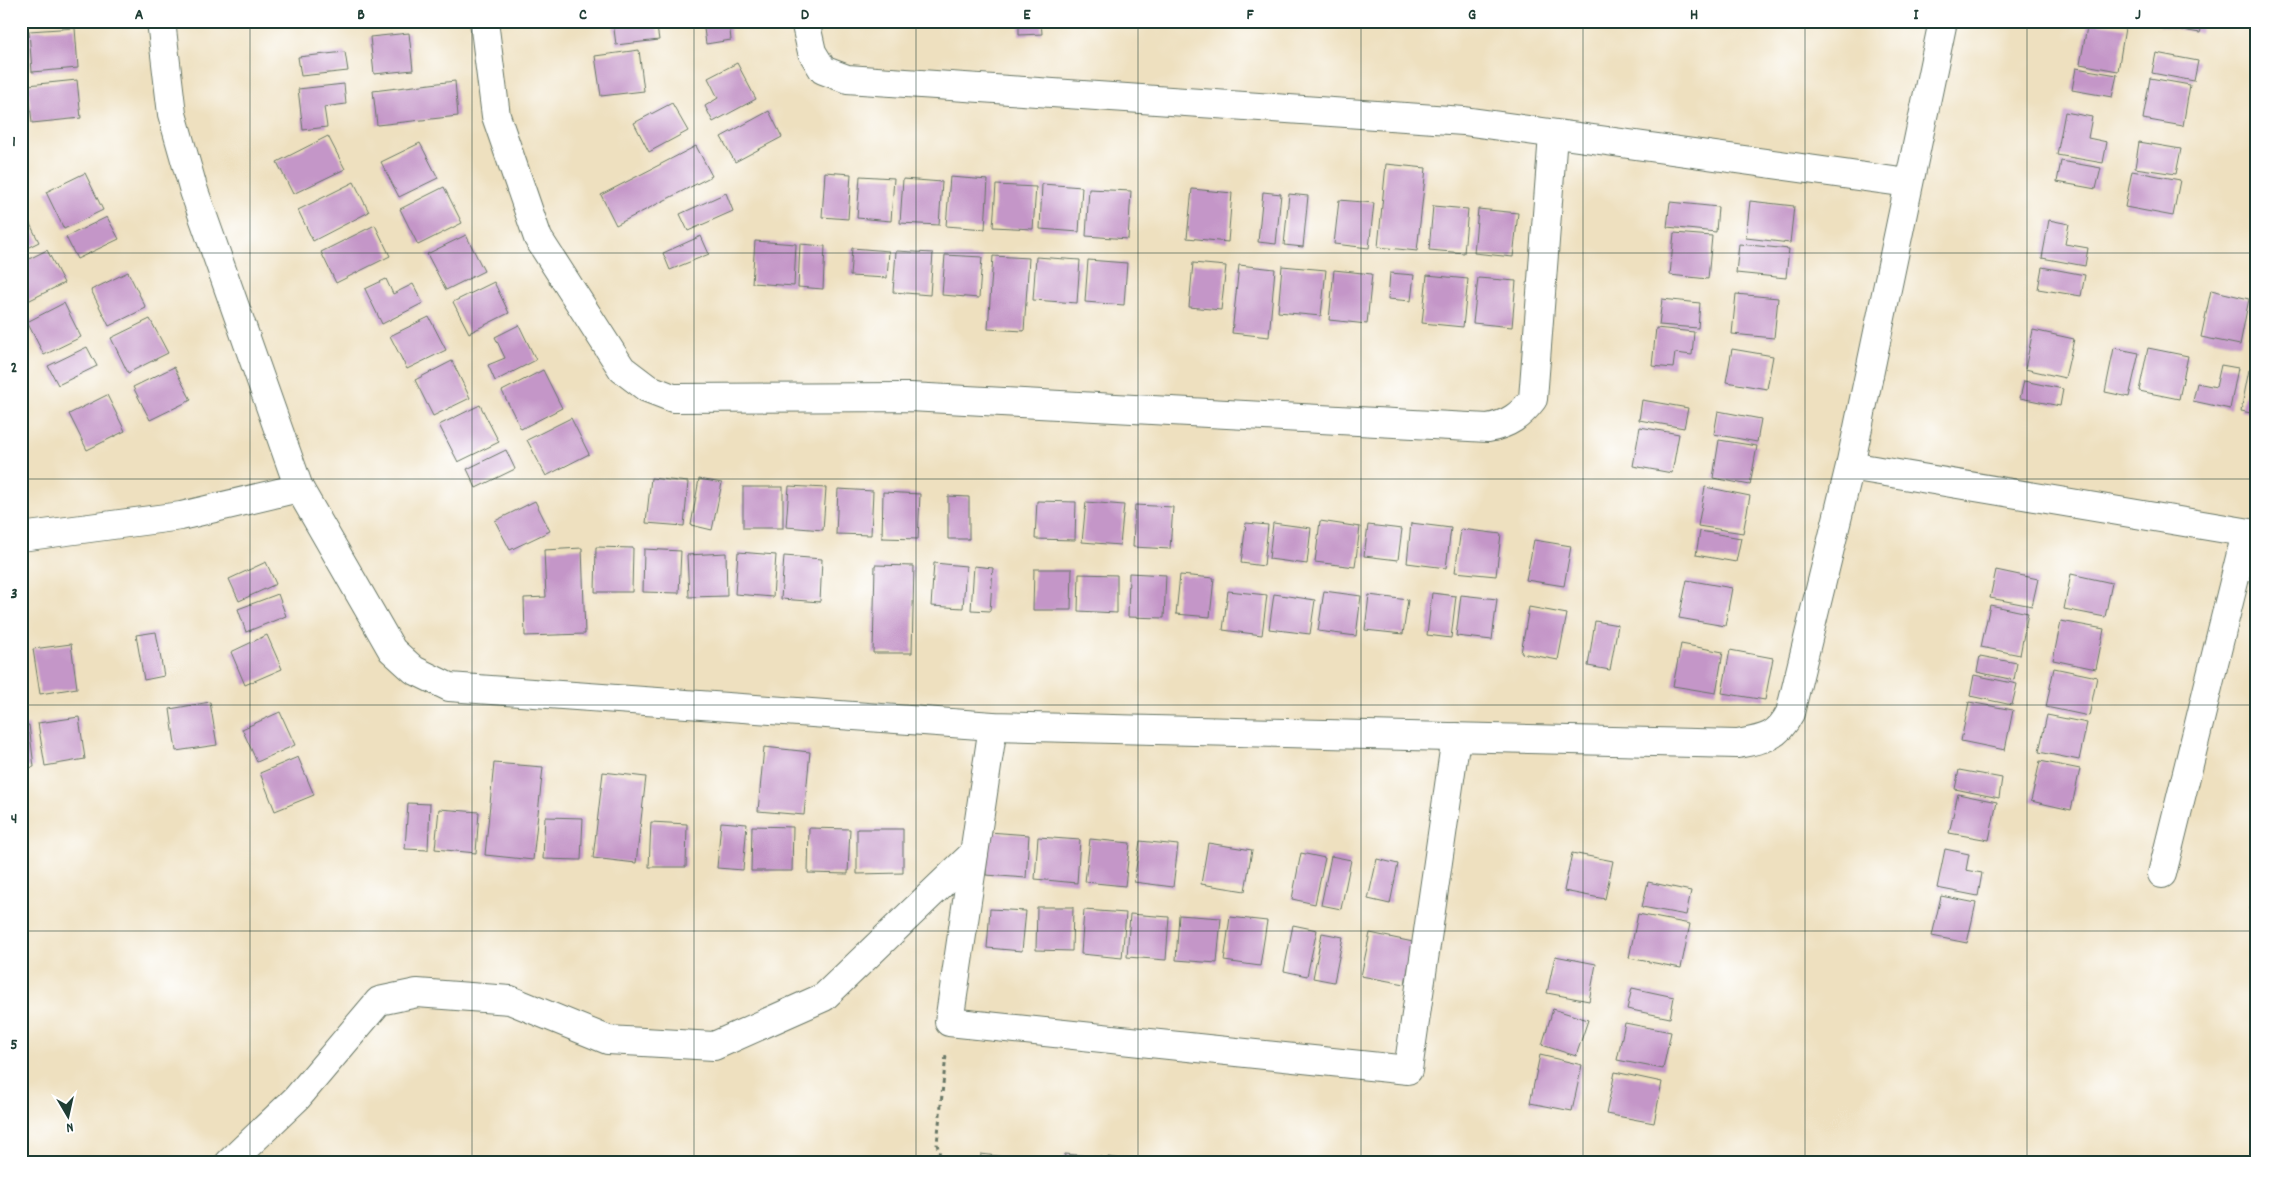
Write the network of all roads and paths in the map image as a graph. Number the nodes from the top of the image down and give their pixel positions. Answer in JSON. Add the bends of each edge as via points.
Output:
{"nodes":[{"id":1,"x":161,"y":21,"type":"edge"},
{"id":2,"x":484,"y":21,"type":"edge"},
{"id":3,"x":805,"y":21,"type":"edge"},
{"id":4,"x":1942,"y":21,"type":"edge"},
{"id":5,"x":1553,"y":134,"type":"junction"},
{"id":6,"x":1908,"y":183,"type":"junction"},
{"id":7,"x":1850,"y":466,"type":"junction"},
{"id":8,"x":300,"y":488,"type":"junction"},
{"id":9,"x":2251,"y":533,"type":"edge"},
{"id":10,"x":21,"y":537,"type":"edge"},
{"id":11,"x":993,"y":726,"type":"junction"},
{"id":12,"x":1456,"y":737,"type":"junction"},
{"id":13,"x":974,"y":853,"type":"junction"},
{"id":14,"x":2162,"y":874,"type":"dead end"},
{"id":15,"x":950,"y":1022,"type":"junction"},
{"id":16,"x":229,"y":1163,"type":"edge"},
{"id":17,"x":942,"y":1163,"type":"edge"}],
"edges":[{"from":1,"to":8,"type":"street","via":[[172,114],[194,191]]},
{"from":2,"to":5,"type":"street","via":[[496,116],[538,238],[622,369],[647,388],[673,398],[910,397],[1488,428],[1506,424],[1522,414],[1533,399]]},
{"from":3,"to":5,"type":"street","via":[[812,52],[823,70],[847,79],[1464,121]]},
{"from":4,"to":6,"type":"street"},
{"from":5,"to":6,"type":"street"},
{"from":6,"to":7,"type":"street"},
{"from":7,"to":9,"type":"street"},
{"from":7,"to":12,"type":"street","via":[[1790,713],[1782,728],[1765,739],[1737,744]]},
{"from":8,"to":10,"type":"street","via":[[181,516]]},
{"from":8,"to":11,"type":"street","via":[[392,650],[414,670],[449,687]]},
{"from":9,"to":14,"type":"street"},
{"from":11,"to":12,"type":"street"},
{"from":11,"to":13,"type":"street"},
{"from":12,"to":15,"type":"street","via":[[1408,1070]]},
{"from":13,"to":15,"type":"street"},
{"from":13,"to":16,"type":"street","via":[[824,997],[714,1046],[608,1040],[510,1000],[417,992],[379,1001],[297,1098]]},
{"from":15,"to":17,"type":"path","via":[[937,1144]]}]}
